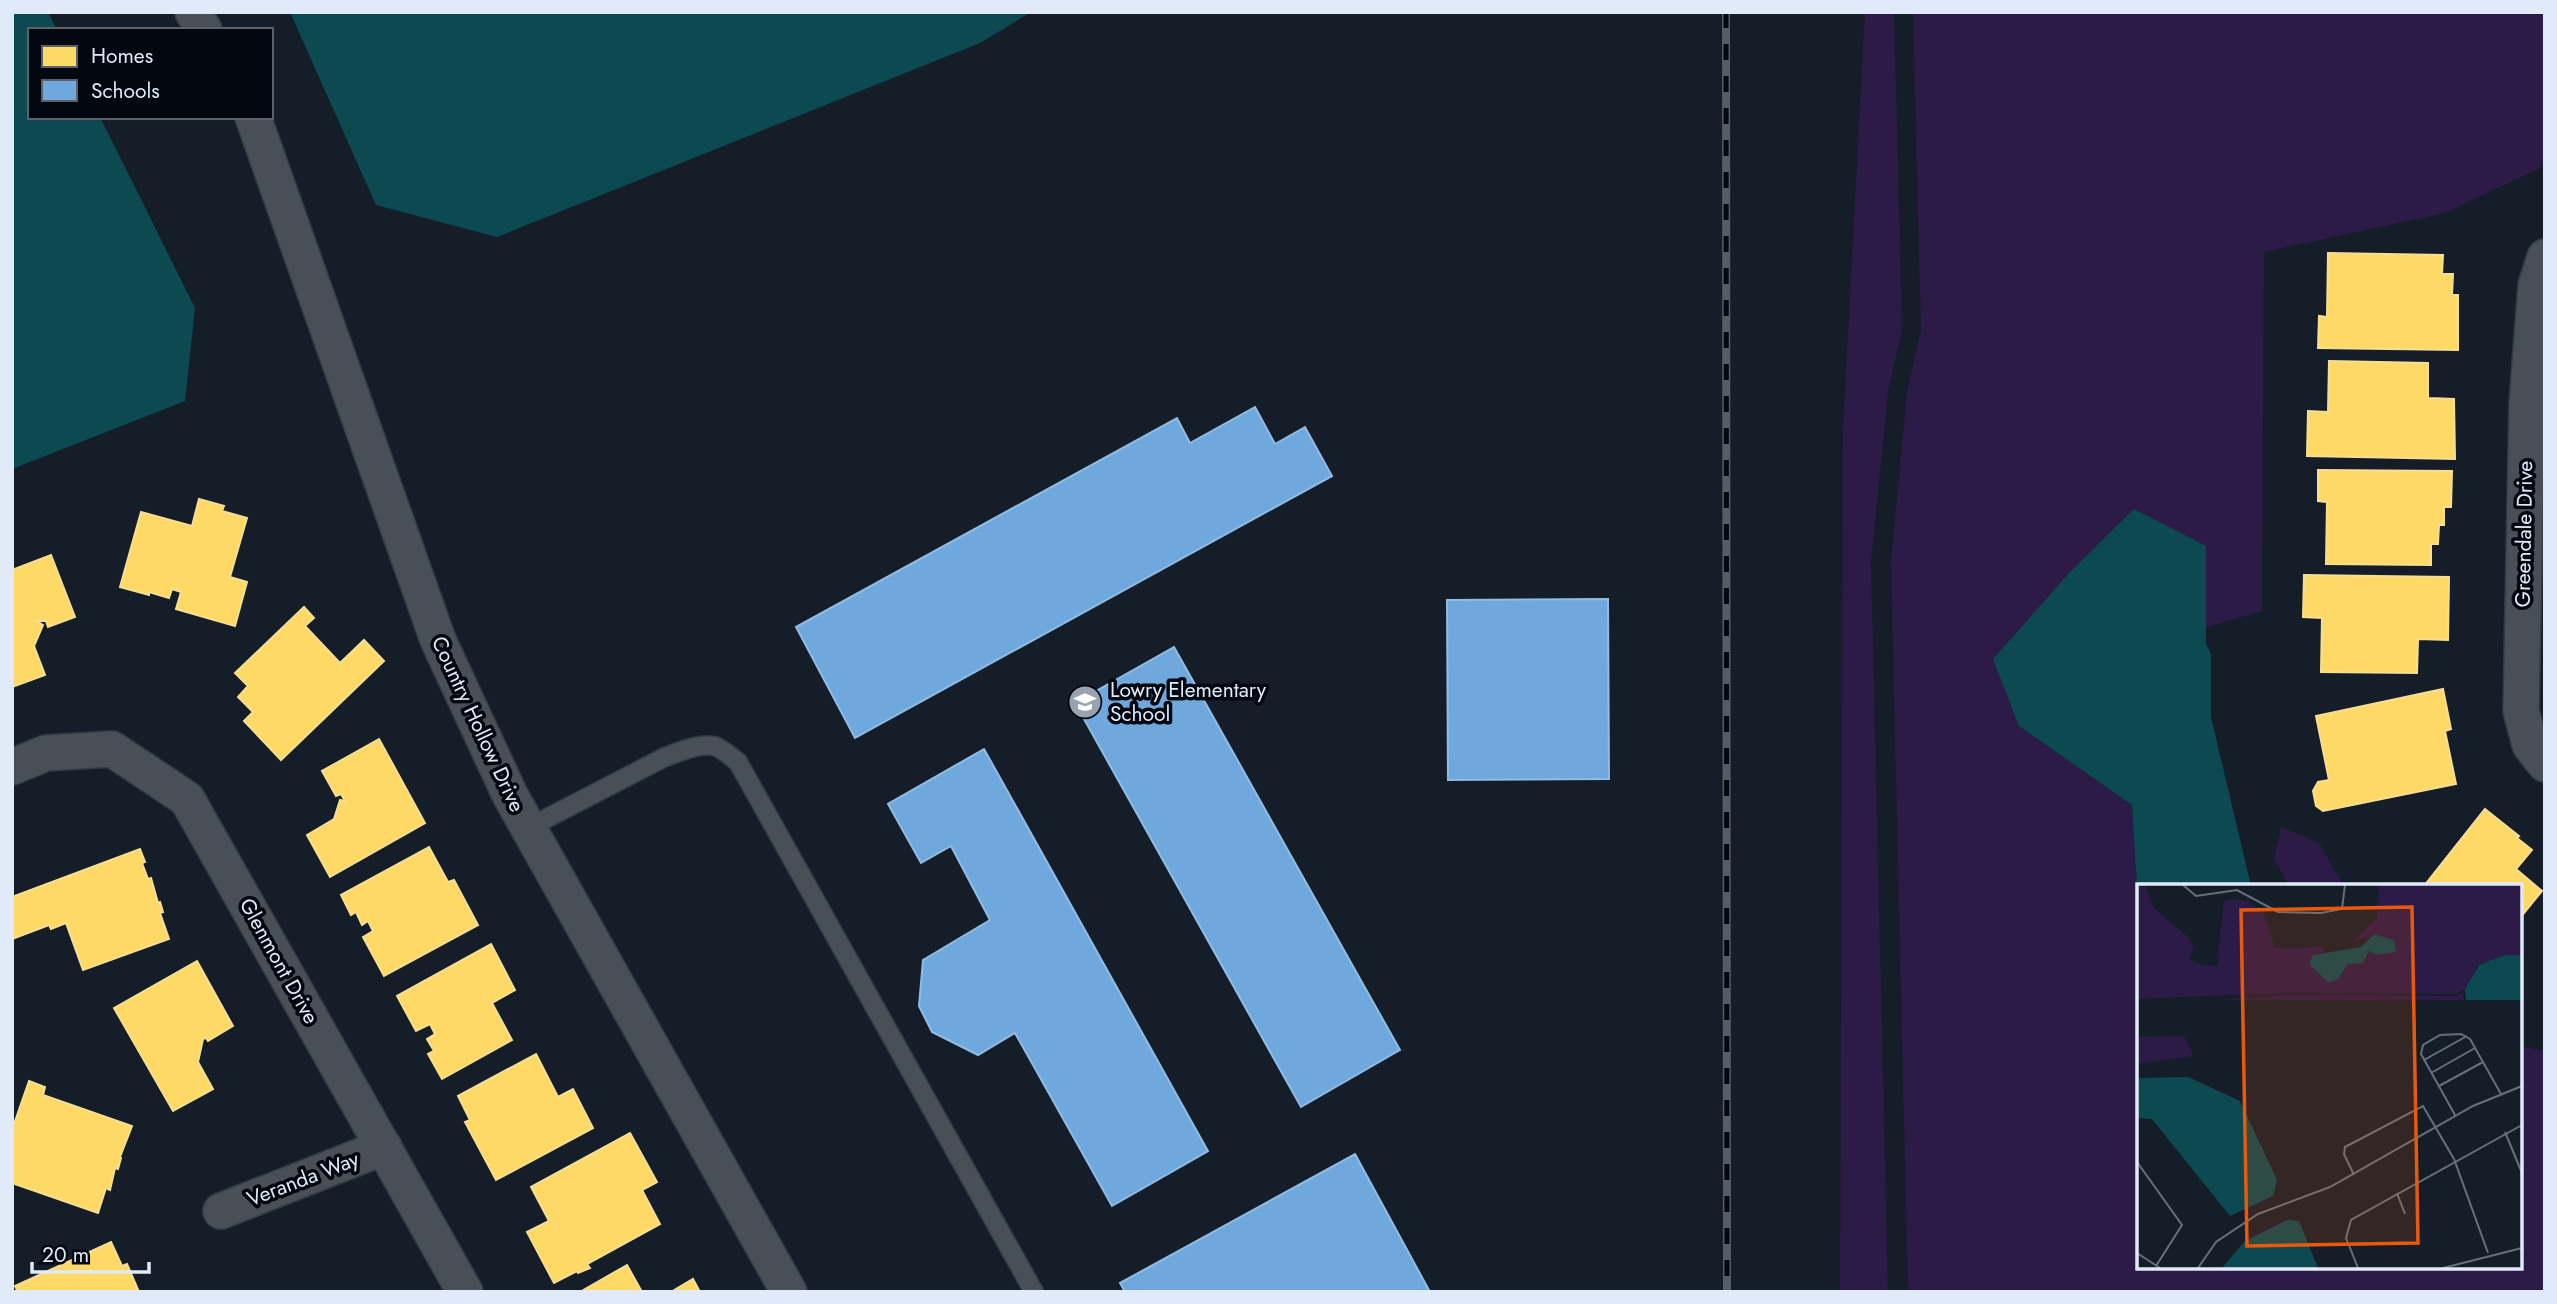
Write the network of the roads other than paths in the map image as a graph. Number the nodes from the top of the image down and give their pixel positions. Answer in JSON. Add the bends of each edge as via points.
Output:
{"nodes":[{"id":1,"x":193,"y":12,"type":"edge"},
{"id":2,"x":203,"y":28,"type":"edge"},
{"id":3,"x":254,"y":119,"type":"edge"},
{"id":4,"x":2545,"y":257,"type":"edge"},
{"id":5,"x":2545,"y":764,"type":"edge"},
{"id":6,"x":12,"y":768,"type":"edge"},
{"id":7,"x":528,"y":828,"type":"junction"},
{"id":8,"x":384,"y":1147,"type":"junction"},
{"id":9,"x":221,"y":1211,"type":"dead end"},
{"id":10,"x":465,"y":1292,"type":"edge"},
{"id":11,"x":789,"y":1292,"type":"edge"},
{"id":12,"x":1034,"y":1292,"type":"edge"}],
"edges":[{"from":1,"to":2,"type":"street"},
{"from":3,"to":7,"type":"street","name":"Country Hollow Drive","via":[[438,640]]},
{"from":4,"to":5,"type":"street","name":"Greendale Drive","via":[[2536,285],[2527,404],[2521,711],[2530,745]]},
{"from":6,"to":8,"type":"street","name":"Glenmont Drive","via":[[46,753],[112,749],[187,799]]},
{"from":7,"to":11,"type":"street","name":"Country Hollow Drive"},
{"from":7,"to":12,"type":"lane","via":[[665,757],[716,746],[738,762]]},
{"from":8,"to":9,"type":"street","name":"Veranda Way"},
{"from":8,"to":10,"type":"street","name":"Glenmont Drive"}]}
